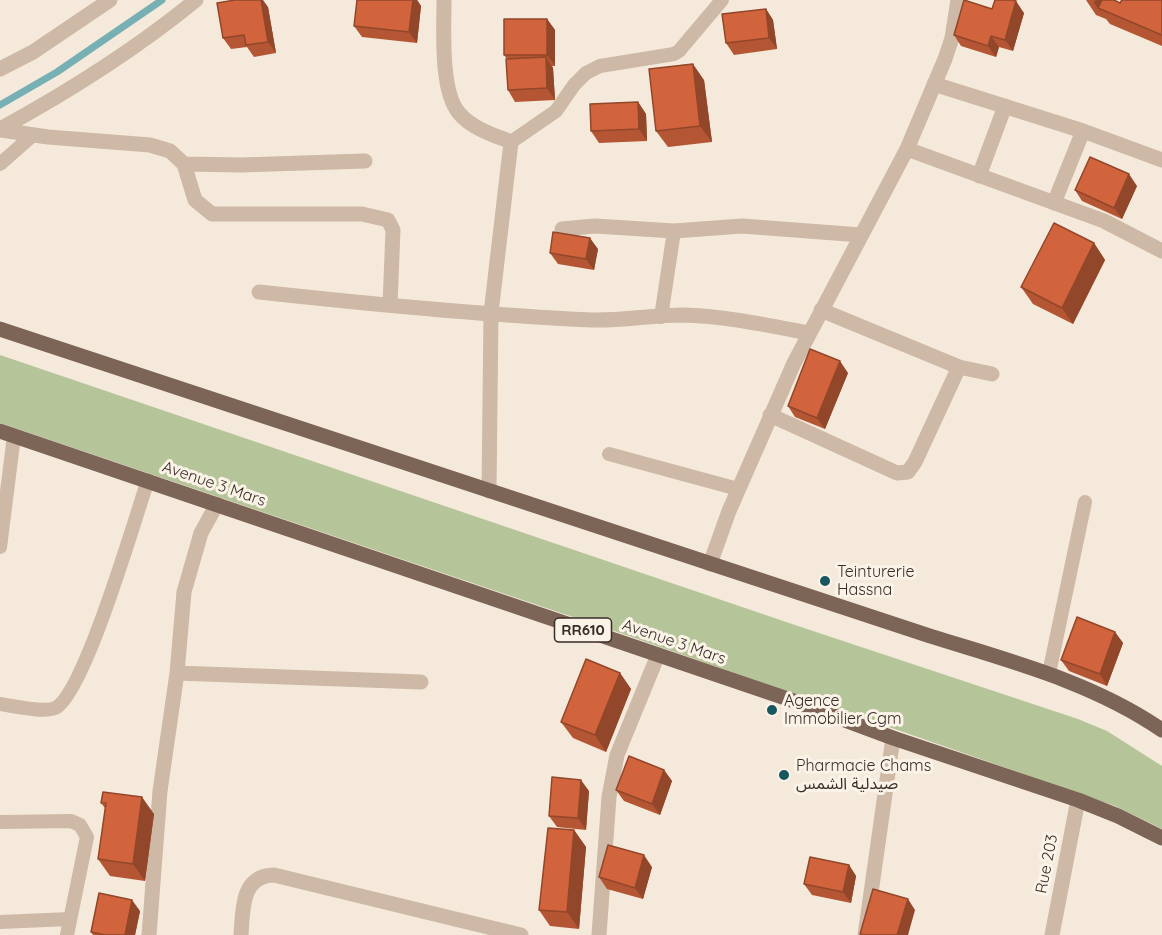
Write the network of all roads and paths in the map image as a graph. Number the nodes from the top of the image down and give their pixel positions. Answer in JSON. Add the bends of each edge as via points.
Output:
{"nodes":[{"id":1,"x":110,"y":0,"type":"edge"},
{"id":2,"x":196,"y":0,"type":"edge"},
{"id":3,"x":444,"y":0,"type":"edge"},
{"id":4,"x":722,"y":0,"type":"edge"},
{"id":5,"x":958,"y":0,"type":"edge"},
{"id":6,"x":0,"y":69,"type":"edge"},
{"id":7,"x":934,"y":84,"type":"junction"},
{"id":8,"x":1005,"y":106,"type":"junction"},
{"id":9,"x":0,"y":130,"type":"edge"},
{"id":10,"x":1083,"y":130,"type":"junction"},
{"id":11,"x":33,"y":135,"type":"junction"},
{"id":12,"x":511,"y":142,"type":"junction"},
{"id":13,"x":907,"y":149,"type":"junction"},
{"id":14,"x":1162,"y":160,"type":"edge"},
{"id":15,"x":365,"y":161,"type":"dead end"},
{"id":16,"x":0,"y":164,"type":"edge"},
{"id":17,"x":184,"y":164,"type":"junction"},
{"id":18,"x":979,"y":176,"type":"junction"},
{"id":19,"x":1054,"y":203,"type":"junction"},
{"id":20,"x":562,"y":229,"type":"dead end"},
{"id":21,"x":674,"y":231,"type":"junction"},
{"id":22,"x":861,"y":235,"type":"junction"},
{"id":23,"x":1162,"y":251,"type":"edge"},
{"id":24,"x":259,"y":292,"type":"dead end"},
{"id":25,"x":390,"y":305,"type":"junction"},
{"id":26,"x":821,"y":310,"type":"junction"},
{"id":27,"x":491,"y":313,"type":"junction"},
{"id":28,"x":661,"y":317,"type":"junction"},
{"id":29,"x":0,"y":329,"type":"edge"},
{"id":30,"x":808,"y":333,"type":"junction"},
{"id":31,"x":960,"y":367,"type":"junction"},
{"id":32,"x":992,"y":374,"type":"dead end"},
{"id":33,"x":770,"y":415,"type":"junction"},
{"id":34,"x":7,"y":434,"type":"edge"},
{"id":35,"x":609,"y":454,"type":"dead end"},
{"id":36,"x":148,"y":480,"type":"junction"},
{"id":37,"x":738,"y":489,"type":"junction"},
{"id":38,"x":489,"y":490,"type":"junction"},
{"id":39,"x":1085,"y":502,"type":"dead end"},
{"id":40,"x":217,"y":504,"type":"junction"},
{"id":41,"x":0,"y":547,"type":"edge"},
{"id":42,"x":710,"y":564,"type":"junction"},
{"id":43,"x":658,"y":655,"type":"junction"},
{"id":44,"x":177,"y":673,"type":"junction"},
{"id":45,"x":1049,"y":673,"type":"junction"},
{"id":46,"x":421,"y":682,"type":"dead end"},
{"id":47,"x":0,"y":705,"type":"edge"},
{"id":48,"x":1162,"y":730,"type":"edge"},
{"id":49,"x":893,"y":738,"type":"junction"},
{"id":50,"x":1078,"y":800,"type":"junction"},
{"id":51,"x":0,"y":822,"type":"edge"},
{"id":52,"x":1162,"y":838,"type":"edge"},
{"id":53,"x":70,"y":919,"type":"junction"},
{"id":54,"x":0,"y":922,"type":"edge"},
{"id":55,"x":505,"y":934,"type":"edge"},
{"id":56,"x":67,"y":935,"type":"edge"},
{"id":57,"x":149,"y":935,"type":"edge"},
{"id":58,"x":241,"y":935,"type":"edge"},
{"id":59,"x":521,"y":935,"type":"edge"},
{"id":60,"x":599,"y":935,"type":"edge"},
{"id":61,"x":865,"y":935,"type":"edge"},
{"id":62,"x":1052,"y":935,"type":"edge"}],
"edges":[{"from":1,"to":6,"type":"street","via":[[33,52]]},
{"from":2,"to":9,"type":"street","via":[[127,50]]},
{"from":3,"to":12,"type":"street","via":[[450,99],[459,114]]},
{"from":4,"to":12,"type":"lane","via":[[680,51],[600,66],[585,73],[556,111]]},
{"from":5,"to":7,"type":"street","via":[[952,38]]},
{"from":7,"to":8,"type":"street"},
{"from":7,"to":13,"type":"street"},
{"from":8,"to":10,"type":"street"},
{"from":8,"to":18,"type":"street"},
{"from":9,"to":11,"type":"street"},
{"from":10,"to":14,"type":"street"},
{"from":10,"to":19,"type":"street"},
{"from":11,"to":16,"type":"lane"},
{"from":11,"to":17,"type":"street","via":[[150,145],[170,151]]},
{"from":12,"to":27,"type":"street"},
{"from":13,"to":18,"type":"street"},
{"from":13,"to":22,"type":"street"},
{"from":15,"to":17,"type":"street"},
{"from":17,"to":25,"type":"street","via":[[195,200],[212,214],[362,213],[388,220],[393,230]]},
{"from":18,"to":19,"type":"street"},
{"from":19,"to":23,"type":"street","via":[[1104,221]]},
{"from":20,"to":21,"type":"street","via":[[595,226]]},
{"from":21,"to":22,"type":"street","via":[[742,226]]},
{"from":21,"to":28,"type":"lane"},
{"from":22,"to":26,"type":"street"},
{"from":24,"to":25,"type":"street"},
{"from":25,"to":27,"type":"street"},
{"from":26,"to":30,"type":"street"},
{"from":26,"to":31,"type":"street"},
{"from":27,"to":28,"type":"street","via":[[591,320]]},
{"from":27,"to":38,"type":"street"},
{"from":28,"to":30,"type":"street","via":[[726,318]]},
{"from":29,"to":38,"type":"main road"},
{"from":30,"to":33,"type":"street"},
{"from":31,"to":32,"type":"street"},
{"from":31,"to":33,"type":"street","via":[[908,472],[897,473]]},
{"from":33,"to":37,"type":"street"},
{"from":34,"to":36,"type":"main road","name":"Avenue 3 Mars","number":"RR610"},
{"from":34,"to":41,"type":"lane"},
{"from":35,"to":37,"type":"lane"},
{"from":36,"to":40,"type":"main road","name":"Avenue 3 Mars","number":"RR610"},
{"from":36,"to":47,"type":"lane","via":[[90,651],[65,700],[54,709]]},
{"from":37,"to":42,"type":"street"},
{"from":38,"to":42,"type":"main road"},
{"from":39,"to":45,"type":"lane"},
{"from":40,"to":43,"type":"main road","name":"Avenue 3 Mars","number":"RR610"},
{"from":40,"to":44,"type":"street","via":[[201,533],[184,592]]},
{"from":42,"to":45,"type":"main road"},
{"from":43,"to":49,"type":"main road","name":"Avenue 3 Mars","number":"RR610"},
{"from":43,"to":60,"type":"street","via":[[617,756],[609,797]]},
{"from":44,"to":46,"type":"street"},
{"from":44,"to":57,"type":"street","via":[[160,791]]},
{"from":45,"to":48,"type":"main road","via":[[1144,717]]},
{"from":49,"to":50,"type":"main road","name":"Avenue 3 Mars","number":"RR610"},
{"from":49,"to":61,"type":"street"},
{"from":50,"to":52,"type":"main road","name":"Avenue 3 Mars","number":"RR610"},
{"from":50,"to":62,"type":"street","name":"Rue 203"},
{"from":51,"to":53,"type":"lane","via":[[71,821],[80,825],[87,837]]},
{"from":53,"to":54,"type":"lane"},
{"from":53,"to":56,"type":"lane"},
{"from":55,"to":58,"type":"street","via":[[274,875],[251,883]]},
{"from":55,"to":59,"type":"street"}]}
